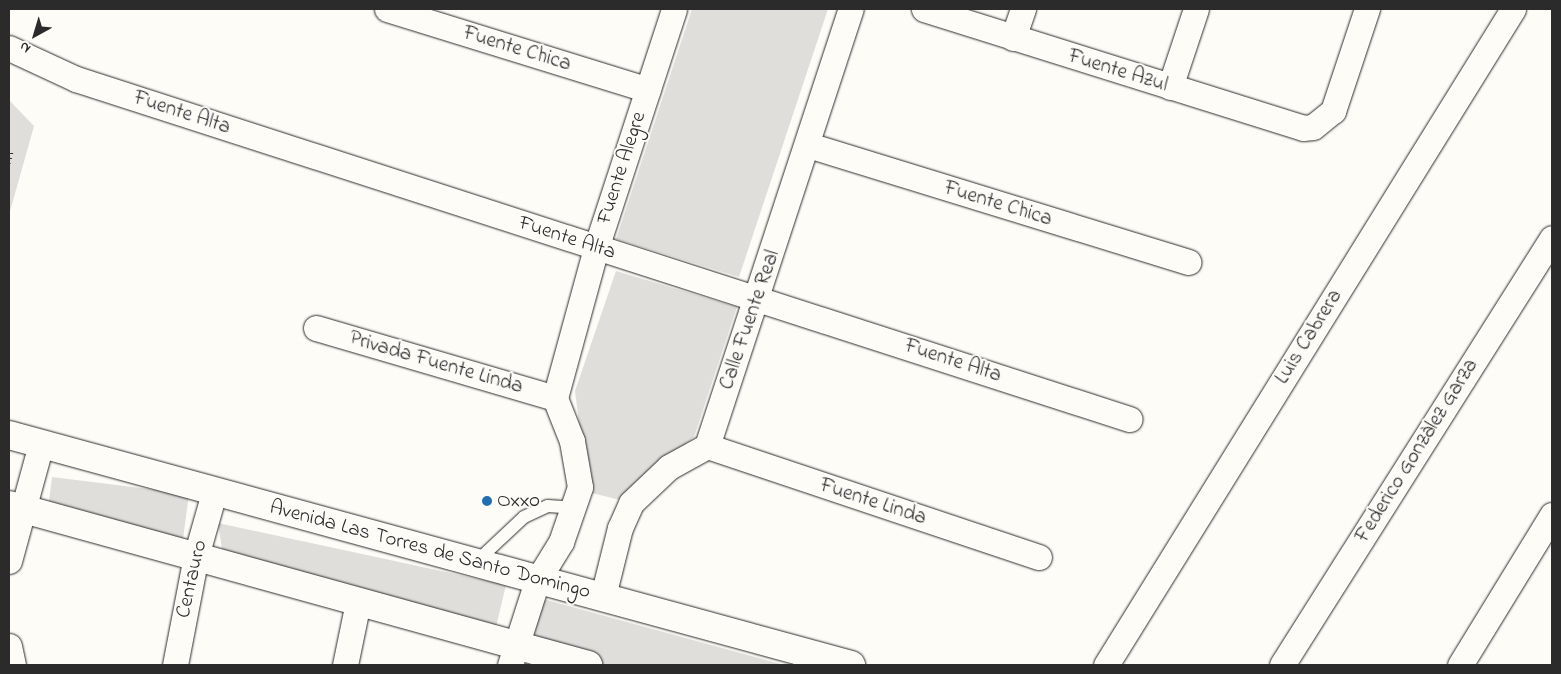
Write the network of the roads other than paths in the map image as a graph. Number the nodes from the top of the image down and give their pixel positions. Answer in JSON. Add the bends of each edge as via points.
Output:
{"nodes":[{"id":1,"x":387,"y":9,"type":"edge"},
{"id":2,"x":674,"y":9,"type":"edge"},
{"id":3,"x":851,"y":9,"type":"edge"},
{"id":4,"x":924,"y":9,"type":"edge"},
{"id":5,"x":1023,"y":9,"type":"edge"},
{"id":6,"x":1196,"y":9,"type":"edge"},
{"id":7,"x":1367,"y":9,"type":"edge"},
{"id":8,"x":1513,"y":9,"type":"edge"},
{"id":9,"x":1013,"y":38,"type":"junction"},
{"id":10,"x":9,"y":48,"type":"edge"},
{"id":11,"x":1170,"y":87,"type":"junction"},
{"id":12,"x":648,"y":90,"type":"junction"},
{"id":13,"x":808,"y":145,"type":"junction"},
{"id":14,"x":1552,"y":238,"type":"edge"},
{"id":15,"x":596,"y":248,"type":"junction"},
{"id":16,"x":1188,"y":262,"type":"dead end"},
{"id":17,"x":758,"y":297,"type":"junction"},
{"id":18,"x":316,"y":328,"type":"dead end"},
{"id":19,"x":555,"y":398,"type":"junction"},
{"id":20,"x":1130,"y":419,"type":"dead end"},
{"id":21,"x":9,"y":435,"type":"edge"},
{"id":22,"x":41,"y":444,"type":"junction"},
{"id":23,"x":707,"y":446,"type":"junction"},
{"id":24,"x":214,"y":493,"type":"junction"},
{"id":25,"x":15,"y":507,"type":"edge"},
{"id":26,"x":574,"y":508,"type":"junction"},
{"id":27,"x":1552,"y":516,"type":"edge"},
{"id":28,"x":196,"y":556,"type":"junction"},
{"id":29,"x":1039,"y":557,"type":"dead end"},
{"id":30,"x":9,"y":561,"type":"edge"},
{"id":31,"x":475,"y":563,"type":"junction"},
{"id":32,"x":537,"y":581,"type":"junction"},
{"id":33,"x":603,"y":596,"type":"junction"},
{"id":34,"x":358,"y":602,"type":"junction"},
{"id":35,"x":9,"y":646,"type":"edge"},
{"id":36,"x":513,"y":655,"type":"edge"},
{"id":37,"x":13,"y":665,"type":"edge"},
{"id":38,"x":175,"y":665,"type":"edge"},
{"id":39,"x":345,"y":665,"type":"edge"},
{"id":40,"x":588,"y":665,"type":"edge"},
{"id":41,"x":852,"y":665,"type":"edge"},
{"id":42,"x":1106,"y":665,"type":"edge"},
{"id":43,"x":1282,"y":665,"type":"edge"},
{"id":44,"x":1460,"y":665,"type":"edge"}],
"edges":[{"from":1,"to":12,"type":"street","name":"Fuente Chica"},
{"from":2,"to":12,"type":"street","name":"Fuente Alegre"},
{"from":3,"to":13,"type":"street","name":"Calle Fuente Real"},
{"from":4,"to":9,"type":"street","name":"Fuente Azul"},
{"from":5,"to":9,"type":"street"},
{"from":6,"to":11,"type":"street"},
{"from":7,"to":11,"type":"street","name":"Fuente Azul","via":[[1333,111],[1313,127],[1303,128]]},
{"from":8,"to":42,"type":"street","name":"Luis Cabrera"},
{"from":9,"to":11,"type":"street","name":"Fuente Azul"},
{"from":10,"to":15,"type":"street","name":"Fuente Alta","via":[[53,71]]},
{"from":12,"to":15,"type":"street","name":"Fuente Alegre"},
{"from":13,"to":16,"type":"street","name":"Fuente Chica"},
{"from":13,"to":17,"type":"street","name":"Calle Fuente Real"},
{"from":14,"to":43,"type":"street","name":"Federico Gonzàlez Garza"},
{"from":15,"to":17,"type":"street","name":"Fuente Alta"},
{"from":15,"to":19,"type":"street","name":"Fuente Alegre"},
{"from":17,"to":20,"type":"street","name":"Fuente Alta"},
{"from":17,"to":23,"type":"street","name":"Calle Fuente Real"},
{"from":18,"to":19,"type":"street","name":"Privada Fuente Linda"},
{"from":19,"to":26,"type":"street","via":[[579,469],[580,487]]},
{"from":21,"to":22,"type":"street","name":"Avenida Las Torres de Santo Domingo"},
{"from":22,"to":24,"type":"street","name":"Avenida Las Torres de Santo Domingo"},
{"from":22,"to":25,"type":"street"},
{"from":23,"to":29,"type":"street","name":"Fuente Linda"},
{"from":23,"to":33,"type":"street","via":[[669,467],[631,503],[620,528]]},
{"from":24,"to":28,"type":"street","name":"Centauro"},
{"from":24,"to":31,"type":"street","name":"Avenida Las Torres de Santo Domingo"},
{"from":25,"to":28,"type":"street"},
{"from":25,"to":30,"type":"street"},
{"from":26,"to":31,"type":"lane","via":[[548,506],[524,517]]},
{"from":26,"to":32,"type":"street","via":[[561,542]]},
{"from":27,"to":44,"type":"street"},
{"from":28,"to":34,"type":"street"},
{"from":28,"to":38,"type":"street","name":"Centauro"},
{"from":31,"to":32,"type":"street","name":"Avenida Las Torres de Santo Domingo"},
{"from":32,"to":33,"type":"street","name":"Avenida Las Torres de Santo Domingo"},
{"from":32,"to":36,"type":"street"},
{"from":33,"to":41,"type":"street","name":"Avenida Las Torres de Santo Domingo"},
{"from":34,"to":36,"type":"street"},
{"from":34,"to":39,"type":"street"},
{"from":35,"to":37,"type":"street"},
{"from":36,"to":40,"type":"street"}]}
